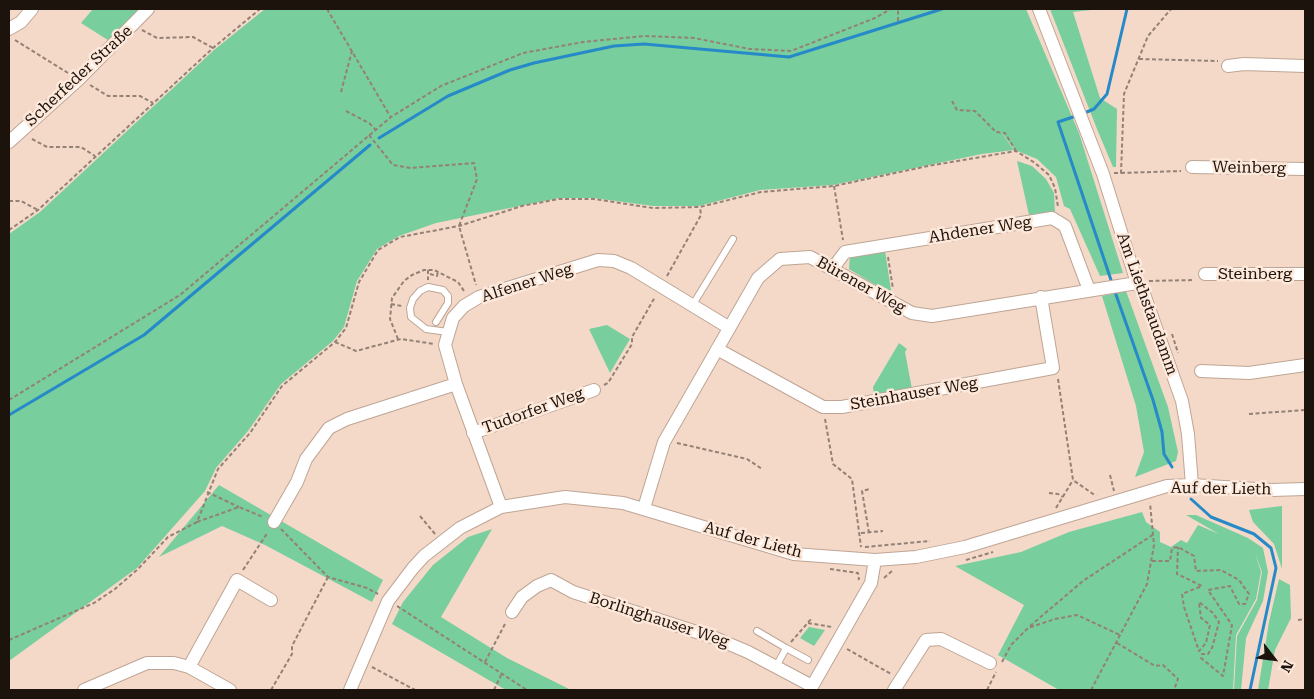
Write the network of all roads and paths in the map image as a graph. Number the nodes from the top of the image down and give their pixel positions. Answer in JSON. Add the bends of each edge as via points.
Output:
{"nodes":[{"id":1,"x":32,"y":9,"type":"edge"},
{"id":2,"x":148,"y":9,"type":"edge"},
{"id":3,"x":260,"y":9,"type":"edge"},
{"id":4,"x":327,"y":9,"type":"edge"},
{"id":5,"x":891,"y":9,"type":"edge"},
{"id":6,"x":898,"y":9,"type":"edge"},
{"id":7,"x":1039,"y":9,"type":"edge"},
{"id":8,"x":1171,"y":9,"type":"edge"},
{"id":9,"x":898,"y":21,"type":"dead end"},
{"id":10,"x":146,"y":32,"type":"dead end"},
{"id":11,"x":10,"y":33,"type":"edge"},
{"id":12,"x":213,"y":48,"type":"junction"},
{"id":13,"x":352,"y":51,"type":"junction"},
{"id":14,"x":1139,"y":59,"type":"junction"},
{"id":15,"x":1228,"y":66,"type":"joint"},
{"id":16,"x":1305,"y":66,"type":"edge"},
{"id":17,"x":72,"y":75,"type":"dead end"},
{"id":18,"x":86,"y":83,"type":"dead end"},
{"id":19,"x":341,"y":92,"type":"dead end"},
{"id":20,"x":952,"y":101,"type":"dead end"},
{"id":21,"x":153,"y":103,"type":"junction"},
{"id":22,"x":346,"y":111,"type":"dead end"},
{"id":23,"x":391,"y":117,"type":"junction"},
{"id":24,"x":376,"y":130,"type":"junction"},
{"id":25,"x":369,"y":135,"type":"junction"},
{"id":26,"x":34,"y":140,"type":"dead end"},
{"id":27,"x":9,"y":142,"type":"edge"},
{"id":28,"x":1016,"y":151,"type":"junction"},
{"id":29,"x":94,"y":156,"type":"junction"},
{"id":30,"x":1192,"y":167,"type":"joint"},
{"id":31,"x":1305,"y":170,"type":"edge"},
{"id":32,"x":1121,"y":172,"type":"junction"},
{"id":33,"x":1103,"y":174,"type":"junction"},
{"id":34,"x":834,"y":186,"type":"junction"},
{"id":35,"x":9,"y":201,"type":"edge"},
{"id":36,"x":700,"y":207,"type":"junction"},
{"id":37,"x":38,"y":210,"type":"junction"},
{"id":38,"x":459,"y":226,"type":"junction"},
{"id":39,"x":1065,"y":226,"type":"junction"},
{"id":40,"x":9,"y":230,"type":"edge"},
{"id":41,"x":733,"y":239,"type":"dead end"},
{"id":42,"x":886,"y":245,"type":"junction"},
{"id":43,"x":846,"y":252,"type":"junction"},
{"id":44,"x":833,"y":268,"type":"junction"},
{"id":45,"x":438,"y":272,"type":"dead end"},
{"id":46,"x":430,"y":274,"type":"dead end"},
{"id":47,"x":1205,"y":274,"type":"joint"},
{"id":48,"x":1305,"y":274,"type":"edge"},
{"id":49,"x":1139,"y":285,"type":"junction"},
{"id":50,"x":661,"y":287,"type":"junction"},
{"id":51,"x":1089,"y":290,"type":"junction"},
{"id":52,"x":479,"y":297,"type":"junction"},
{"id":53,"x":1041,"y":297,"type":"junction"},
{"id":54,"x":891,"y":301,"type":"junction"},
{"id":55,"x":391,"y":304,"type":"dead end"},
{"id":56,"x":692,"y":306,"type":"junction"},
{"id":57,"x":410,"y":308,"type":"junction"},
{"id":58,"x":436,"y":322,"type":"dead end"},
{"id":59,"x":728,"y":328,"type":"junction"},
{"id":60,"x":447,"y":339,"type":"junction"},
{"id":61,"x":335,"y":342,"type":"junction"},
{"id":62,"x":717,"y":349,"type":"junction"},
{"id":63,"x":1305,"y":365,"type":"edge"},
{"id":64,"x":1052,"y":368,"type":"junction"},
{"id":65,"x":1201,"y":371,"type":"dead end"},
{"id":66,"x":456,"y":384,"type":"junction"},
{"id":67,"x":594,"y":390,"type":"joint"},
{"id":68,"x":9,"y":400,"type":"edge"},
{"id":69,"x":822,"y":407,"type":"junction"},
{"id":70,"x":1305,"y":410,"type":"edge"},
{"id":71,"x":1249,"y":414,"type":"dead end"},
{"id":72,"x":473,"y":433,"type":"junction"},
{"id":73,"x":665,"y":440,"type":"junction"},
{"id":74,"x":762,"y":470,"type":"dead end"},
{"id":75,"x":1110,"y":475,"type":"dead end"},
{"id":76,"x":1074,"y":480,"type":"junction"},
{"id":77,"x":1192,"y":485,"type":"junction"},
{"id":78,"x":1305,"y":489,"type":"edge"},
{"id":79,"x":870,"y":490,"type":"dead end"},
{"id":80,"x":1147,"y":490,"type":"junction"},
{"id":81,"x":207,"y":492,"type":"junction"},
{"id":82,"x":1049,"y":493,"type":"dead end"},
{"id":83,"x":1063,"y":497,"type":"junction"},
{"id":84,"x":1116,"y":500,"type":"junction"},
{"id":85,"x":1156,"y":501,"type":"dead end"},
{"id":86,"x":1150,"y":504,"type":"junction"},
{"id":87,"x":1099,"y":506,"type":"junction"},
{"id":88,"x":238,"y":507,"type":"junction"},
{"id":89,"x":501,"y":507,"type":"junction"},
{"id":90,"x":644,"y":508,"type":"junction"},
{"id":91,"x":420,"y":516,"type":"dead end"},
{"id":92,"x":1058,"y":518,"type":"junction"},
{"id":93,"x":197,"y":522,"type":"junction"},
{"id":94,"x":274,"y":522,"type":"junction"},
{"id":95,"x":883,"y":531,"type":"dead end"},
{"id":96,"x":869,"y":532,"type":"junction"},
{"id":97,"x":861,"y":533,"type":"junction"},
{"id":98,"x":1154,"y":534,"type":"junction"},
{"id":99,"x":442,"y":541,"type":"junction"},
{"id":100,"x":854,"y":547,"type":"dead end"},
{"id":101,"x":1178,"y":547,"type":"junction"},
{"id":102,"x":999,"y":550,"type":"dead end"},
{"id":103,"x":875,"y":560,"type":"junction"},
{"id":104,"x":961,"y":560,"type":"dead end"},
{"id":105,"x":1152,"y":561,"type":"junction"},
{"id":106,"x":843,"y":565,"type":"junction"},
{"id":107,"x":825,"y":568,"type":"dead end"},
{"id":108,"x":892,"y":571,"type":"dead end"},
{"id":109,"x":328,"y":577,"type":"junction"},
{"id":110,"x":237,"y":580,"type":"junction"},
{"id":111,"x":882,"y":580,"type":"dead end"},
{"id":112,"x":860,"y":586,"type":"dead end"},
{"id":113,"x":271,"y":600,"type":"dead end"},
{"id":114,"x":402,"y":600,"type":"dead end"},
{"id":115,"x":393,"y":604,"type":"junction"},
{"id":116,"x":512,"y":612,"type":"joint"},
{"id":117,"x":812,"y":618,"type":"dead end"},
{"id":118,"x":1305,"y":619,"type":"edge"},
{"id":119,"x":1298,"y":620,"type":"dead end"},
{"id":120,"x":808,"y":623,"type":"junction"},
{"id":121,"x":1028,"y":628,"type":"junction"},
{"id":122,"x":835,"y":629,"type":"dead end"},
{"id":123,"x":757,"y":631,"type":"dead end"},
{"id":124,"x":1120,"y":636,"type":"junction"},
{"id":125,"x":9,"y":640,"type":"edge"},
{"id":126,"x":1116,"y":642,"type":"junction"},
{"id":127,"x":786,"y":648,"type":"junction"},
{"id":128,"x":845,"y":648,"type":"dead end"},
{"id":129,"x":808,"y":660,"type":"dead end"},
{"id":130,"x":485,"y":662,"type":"junction"},
{"id":131,"x":990,"y":663,"type":"dead end"},
{"id":132,"x":370,"y":665,"type":"dead end"},
{"id":133,"x":189,"y":667,"type":"junction"},
{"id":134,"x":776,"y":667,"type":"junction"},
{"id":135,"x":502,"y":674,"type":"junction"},
{"id":136,"x":897,"y":685,"type":"edge"},
{"id":137,"x":811,"y":688,"type":"edge"},
{"id":138,"x":84,"y":690,"type":"edge"},
{"id":139,"x":230,"y":690,"type":"edge"},
{"id":140,"x":271,"y":690,"type":"edge"},
{"id":141,"x":350,"y":690,"type":"edge"},
{"id":142,"x":415,"y":690,"type":"edge"},
{"id":143,"x":494,"y":690,"type":"edge"},
{"id":144,"x":527,"y":690,"type":"edge"},
{"id":145,"x":987,"y":690,"type":"edge"},
{"id":146,"x":1092,"y":690,"type":"edge"},
{"id":147,"x":1174,"y":690,"type":"edge"}],
"edges":[{"from":1,"to":11,"type":"street"},
{"from":2,"to":27,"type":"street","name":"Scherfeder Straße","via":[[79,79]]},
{"from":3,"to":12,"type":"path"},
{"from":4,"to":13,"type":"path"},
{"from":5,"to":23,"type":"path","via":[[876,18],[790,51],[750,49],[694,38],[644,36],[583,42],[523,53],[441,86]]},
{"from":6,"to":9,"type":"path"},
{"from":7,"to":33,"type":"street","name":"Am Liethstaudamm"},
{"from":8,"to":14,"type":"path","via":[[1148,36]]},
{"from":10,"to":12,"type":"path","via":[[157,38],[193,37]]},
{"from":11,"to":17,"type":"path"},
{"from":12,"to":21,"type":"path"},
{"from":13,"to":19,"type":"path"},
{"from":13,"to":23,"type":"path"},
{"from":14,"to":15,"type":"path","via":[[1216,59]]},
{"from":14,"to":32,"type":"path","via":[[1124,94]]},
{"from":15,"to":16,"type":"street"},
{"from":18,"to":21,"type":"path","via":[[108,96],[140,96]]},
{"from":20,"to":28,"type":"path","via":[[957,110],[975,111],[996,132],[1005,133]]},
{"from":21,"to":29,"type":"path"},
{"from":22,"to":24,"type":"path"},
{"from":23,"to":24,"type":"path"},
{"from":24,"to":25,"type":"path"},
{"from":25,"to":38,"type":"path","via":[[393,165],[411,168],[474,163],[477,178]]},
{"from":25,"to":68,"type":"path","via":[[180,295]]},
{"from":26,"to":29,"type":"path","via":[[46,147],[81,147]]},
{"from":28,"to":34,"type":"path"},
{"from":28,"to":39,"type":"path","via":[[1049,175]]},
{"from":29,"to":37,"type":"path"},
{"from":30,"to":31,"type":"street","name":"Weinberg"},
{"from":30,"to":32,"type":"path","via":[[1179,172]]},
{"from":32,"to":33,"type":"path"},
{"from":33,"to":49,"type":"street","name":"Am Liethstaudamm"},
{"from":34,"to":36,"type":"path","via":[[761,192]]},
{"from":34,"to":43,"type":"path"},
{"from":35,"to":37,"type":"path","via":[[21,201]]},
{"from":36,"to":38,"type":"path","via":[[653,208],[594,200],[559,200],[522,206]]},
{"from":36,"to":50,"type":"path","via":[[701,215]]},
{"from":37,"to":40,"type":"path"},
{"from":38,"to":52,"type":"path"},
{"from":38,"to":61,"type":"path","via":[[400,237],[378,250],[358,282],[346,328]]},
{"from":39,"to":42,"type":"street","name":"Ahdener Weg","via":[[1052,218]]},
{"from":39,"to":51,"type":"street"},
{"from":41,"to":56,"type":"lane"},
{"from":42,"to":43,"type":"street","name":"Ahdener Weg"},
{"from":42,"to":54,"type":"path","via":[[894,296]]},
{"from":43,"to":44,"type":"street"},
{"from":44,"to":54,"type":"street","name":"Bürener Weg"},
{"from":44,"to":59,"type":"street","name":"Bürener Weg","via":[[810,257],[780,259],[758,278]]},
{"from":45,"to":46,"type":"path","via":[[437,276]]},
{"from":47,"to":48,"type":"street","name":"Steinberg"},
{"from":47,"to":49,"type":"path","via":[[1199,279],[1149,280]]},
{"from":49,"to":51,"type":"street","name":"Bürener Weg"},
{"from":49,"to":77,"type":"street","name":"Am Liethstaudamm","via":[[1182,401]]},
{"from":50,"to":52,"type":"street","name":"Alfener Weg","via":[[631,268],[614,261],[598,260]]},
{"from":50,"to":56,"type":"street","name":"Alfener Weg"},
{"from":50,"to":67,"type":"path","via":[[608,383]]},
{"from":51,"to":53,"type":"street","name":"Bürener Weg"},
{"from":52,"to":60,"type":"street","name":"Alfener Weg","via":[[464,306],[454,318]]},
{"from":53,"to":54,"type":"street","name":"Bürener Weg","via":[[932,316],[912,313]]},
{"from":53,"to":64,"type":"street"},
{"from":55,"to":57,"type":"path"},
{"from":56,"to":59,"type":"street","name":"Alfener Weg"},
{"from":57,"to":58,"type":"lane","via":[[420,291],[428,287],[443,290],[448,296],[448,304]]},
{"from":57,"to":60,"type":"lane","via":[[418,324]]},
{"from":59,"to":62,"type":"street","name":"Bürener Weg"},
{"from":60,"to":61,"type":"path","via":[[401,338],[356,351]]},
{"from":60,"to":66,"type":"street"},
{"from":61,"to":81,"type":"path","via":[[282,386],[250,432],[218,469]]},
{"from":62,"to":69,"type":"street"},
{"from":62,"to":73,"type":"street","name":"Bürener Weg"},
{"from":63,"to":65,"type":"street","via":[[1249,374]]},
{"from":64,"to":69,"type":"street","name":"Steinhauser Weg","via":[[842,407]]},
{"from":64,"to":76,"type":"path","via":[[1057,373]]},
{"from":66,"to":72,"type":"street"},
{"from":66,"to":94,"type":"street","via":[[347,419],[329,428],[306,460]]},
{"from":67,"to":72,"type":"street","name":"Tudorfer Weg"},
{"from":69,"to":97,"type":"path","via":[[833,464],[852,479]]},
{"from":70,"to":71,"type":"path"},
{"from":72,"to":89,"type":"street"},
{"from":73,"to":74,"type":"path","via":[[747,459]]},
{"from":73,"to":90,"type":"street","name":"Bürener Weg"},
{"from":75,"to":84,"type":"path"},
{"from":76,"to":83,"type":"path"},
{"from":76,"to":87,"type":"path","via":[[1096,495]]},
{"from":77,"to":78,"type":"street","name":"Auf der Lieth"},
{"from":77,"to":80,"type":"street","name":"Auf der Lieth"},
{"from":79,"to":96,"type":"path","via":[[862,491]]},
{"from":80,"to":84,"type":"street","name":"Auf der Lieth"},
{"from":80,"to":86,"type":"path"},
{"from":81,"to":88,"type":"path"},
{"from":81,"to":93,"type":"path"},
{"from":82,"to":83,"type":"path"},
{"from":83,"to":92,"type":"path","via":[[1055,508]]},
{"from":84,"to":87,"type":"street","name":"Auf der Lieth"},
{"from":85,"to":86,"type":"path"},
{"from":86,"to":98,"type":"path"},
{"from":87,"to":92,"type":"street","name":"Auf der Lieth"},
{"from":88,"to":93,"type":"path"},
{"from":88,"to":94,"type":"path"},
{"from":89,"to":90,"type":"street","name":"Auf der Lieth","via":[[565,497]]},
{"from":89,"to":99,"type":"street","name":"Auf der Lieth"},
{"from":90,"to":106,"type":"street","name":"Auf der Lieth","via":[[794,554]]},
{"from":91,"to":99,"type":"path"},
{"from":92,"to":103,"type":"street","name":"Auf der Lieth","via":[[965,547],[916,557]]},
{"from":93,"to":125,"type":"path","via":[[168,537],[138,570],[94,603]]},
{"from":94,"to":109,"type":"path"},
{"from":94,"to":110,"type":"path"},
{"from":95,"to":96,"type":"path"},
{"from":96,"to":97,"type":"path"},
{"from":97,"to":100,"type":"path","via":[[863,547]]},
{"from":98,"to":105,"type":"path"},
{"from":98,"to":121,"type":"path","via":[[1083,580]]},
{"from":99,"to":115,"type":"street","name":"Auf der Lieth","via":[[412,568]]},
{"from":101,"to":101,"type":"path","via":[[1194,556],[1196,571],[1221,570],[1239,580],[1249,594],[1244,604],[1239,604],[1230,586],[1208,590],[1232,625],[1223,676],[1201,658],[1212,648],[1219,622],[1214,613],[1199,602],[1202,618],[1210,625],[1206,643],[1199,651],[1182,594],[1202,586],[1177,574]]},
{"from":101,"to":105,"type":"path","via":[[1172,548],[1170,561]]},
{"from":102,"to":104,"type":"path"},
{"from":103,"to":106,"type":"street","name":"Auf der Lieth"},
{"from":103,"to":137,"type":"street","via":[[871,583]]},
{"from":105,"to":124,"type":"path","via":[[1147,584]]},
{"from":106,"to":107,"type":"path"},
{"from":106,"to":112,"type":"path","via":[[858,573]]},
{"from":108,"to":111,"type":"path"},
{"from":109,"to":115,"type":"path","via":[[367,588]]},
{"from":109,"to":140,"type":"path","via":[[292,646],[292,654]]},
{"from":110,"to":113,"type":"street"},
{"from":110,"to":133,"type":"street"},
{"from":114,"to":115,"type":"path"},
{"from":115,"to":130,"type":"path"},
{"from":115,"to":141,"type":"street","name":"Auf der Lieth"},
{"from":116,"to":130,"type":"path"},
{"from":116,"to":134,"type":"street","name":"Borlinghauser Weg","via":[[522,597],[551,580],[573,592],[715,638]]},
{"from":117,"to":120,"type":"path"},
{"from":118,"to":119,"type":"path"},
{"from":120,"to":122,"type":"path","via":[[829,625]]},
{"from":120,"to":127,"type":"path"},
{"from":121,"to":124,"type":"path","via":[[1077,615]]},
{"from":121,"to":145,"type":"path","via":[[1011,645]]},
{"from":123,"to":127,"type":"lane"},
{"from":124,"to":126,"type":"path"},
{"from":126,"to":146,"type":"path"},
{"from":126,"to":147,"type":"path","via":[[1155,666],[1163,666],[1178,679]]},
{"from":127,"to":129,"type":"lane"},
{"from":127,"to":134,"type":"lane"},
{"from":128,"to":136,"type":"path"},
{"from":130,"to":135,"type":"path"},
{"from":131,"to":136,"type":"street","via":[[941,639],[926,640]]},
{"from":132,"to":142,"type":"path"},
{"from":133,"to":138,"type":"street","via":[[174,663],[147,663]]},
{"from":133,"to":139,"type":"street"},
{"from":134,"to":137,"type":"street","name":"Borlinghauser Weg"},
{"from":135,"to":143,"type":"path"},
{"from":135,"to":144,"type":"path"}]}
